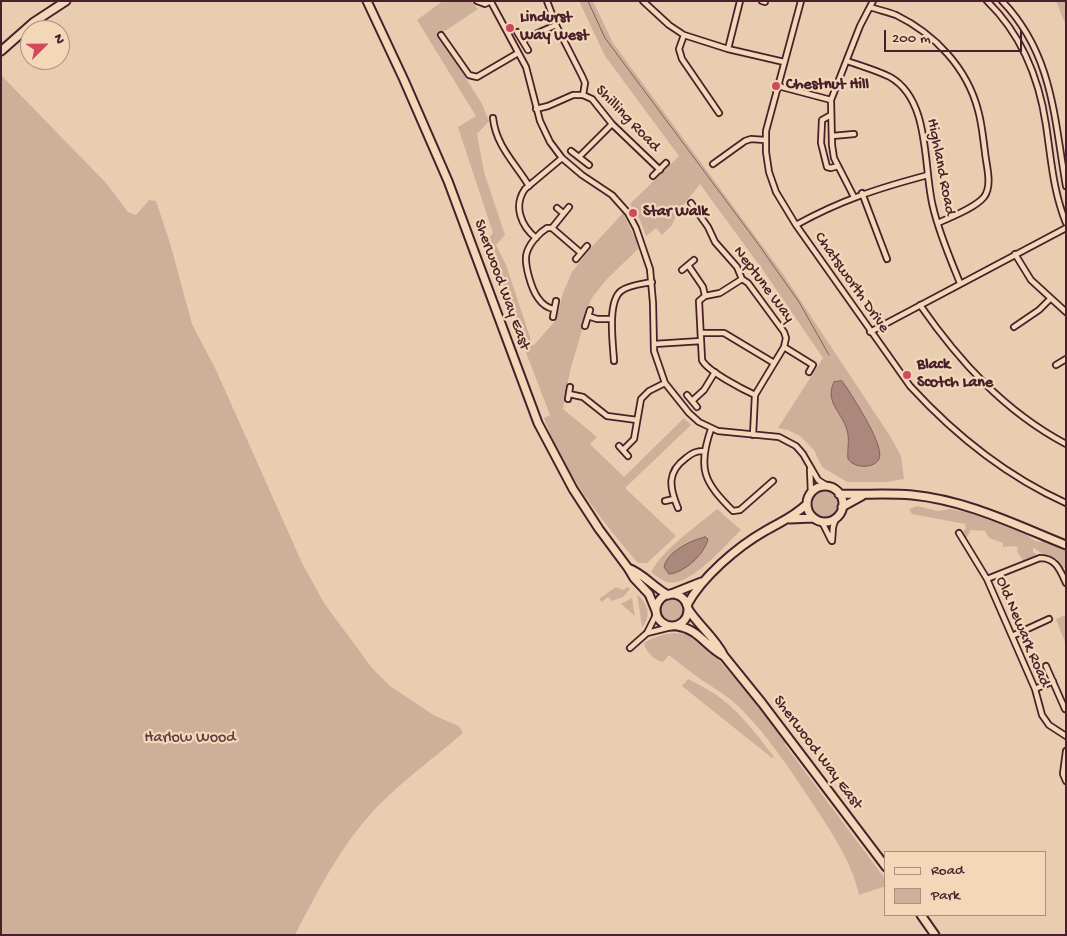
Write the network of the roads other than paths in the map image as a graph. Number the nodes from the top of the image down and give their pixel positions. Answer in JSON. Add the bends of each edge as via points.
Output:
{"nodes":[{"id":1,"x":66,"y":1,"type":"edge"},
{"id":2,"x":367,"y":1,"type":"edge"},
{"id":3,"x":477,"y":1,"type":"edge"},
{"id":4,"x":546,"y":1,"type":"edge"},
{"id":5,"x":643,"y":1,"type":"edge"},
{"id":6,"x":740,"y":1,"type":"edge"},
{"id":7,"x":801,"y":1,"type":"edge"},
{"id":8,"x":873,"y":1,"type":"edge"},
{"id":9,"x":987,"y":1,"type":"edge"},
{"id":10,"x":1002,"y":1,"type":"edge"},
{"id":11,"x":491,"y":2,"type":"edge"},
{"id":12,"x":870,"y":7,"type":"junction"},
{"id":13,"x":556,"y":25,"type":"junction"},
{"id":14,"x":517,"y":32,"type":"dead end"},
{"id":15,"x":442,"y":35,"type":"dead end"},
{"id":16,"x":684,"y":35,"type":"junction"},
{"id":17,"x":522,"y":40,"type":"junction"},
{"id":18,"x":728,"y":48,"type":"junction"},
{"id":19,"x":528,"y":50,"type":"dead end"},
{"id":20,"x":1,"y":51,"type":"edge"},
{"id":21,"x":518,"y":53,"type":"junction"},
{"id":22,"x":847,"y":61,"type":"junction"},
{"id":23,"x":784,"y":62,"type":"junction"},
{"id":24,"x":778,"y":86,"type":"junction"},
{"id":25,"x":1049,"y":87,"type":"junction"},
{"id":26,"x":1039,"y":91,"type":"junction"},
{"id":27,"x":583,"y":95,"type":"junction"},
{"id":28,"x":831,"y":100,"type":"junction"},
{"id":29,"x":536,"y":109,"type":"junction"},
{"id":30,"x":719,"y":113,"type":"dead end"},
{"id":31,"x":831,"y":115,"type":"junction"},
{"id":32,"x":493,"y":118,"type":"dead end"},
{"id":33,"x":612,"y":124,"type":"junction"},
{"id":34,"x":494,"y":126,"type":"junction"},
{"id":35,"x":488,"y":128,"type":"dead end"},
{"id":36,"x":854,"y":134,"type":"dead end"},
{"id":37,"x":832,"y":136,"type":"junction"},
{"id":38,"x":765,"y":140,"type":"junction"},
{"id":39,"x":571,"y":150,"type":"dead end"},
{"id":40,"x":580,"y":156,"type":"junction"},
{"id":41,"x":562,"y":158,"type":"junction"},
{"id":42,"x":666,"y":163,"type":"dead end"},
{"id":43,"x":713,"y":164,"type":"dead end"},
{"id":44,"x":589,"y":165,"type":"dead end"},
{"id":45,"x":838,"y":166,"type":"junction"},
{"id":46,"x":660,"y":170,"type":"junction"},
{"id":47,"x":928,"y":175,"type":"junction"},
{"id":48,"x":653,"y":176,"type":"dead end"},
{"id":49,"x":1066,"y":184,"type":"edge"},
{"id":50,"x":529,"y":186,"type":"junction"},
{"id":51,"x":1054,"y":186,"type":"junction"},
{"id":52,"x":862,"y":194,"type":"junction"},
{"id":53,"x":854,"y":197,"type":"junction"},
{"id":54,"x":691,"y":203,"type":"dead end"},
{"id":55,"x":569,"y":207,"type":"dead end"},
{"id":56,"x":557,"y":208,"type":"dead end"},
{"id":57,"x":694,"y":209,"type":"junction"},
{"id":58,"x":563,"y":213,"type":"junction"},
{"id":59,"x":689,"y":213,"type":"dead end"},
{"id":60,"x":938,"y":223,"type":"junction"},
{"id":61,"x":1066,"y":223,"type":"edge"},
{"id":62,"x":796,"y":225,"type":"junction"},
{"id":63,"x":552,"y":228,"type":"junction"},
{"id":64,"x":1066,"y":228,"type":"edge"},
{"id":65,"x":536,"y":238,"type":"junction"},
{"id":66,"x":587,"y":246,"type":"dead end"},
{"id":67,"x":581,"y":253,"type":"junction"},
{"id":68,"x":1015,"y":254,"type":"junction"},
{"id":69,"x":887,"y":258,"type":"dead end"},
{"id":70,"x":576,"y":259,"type":"dead end"},
{"id":71,"x":694,"y":260,"type":"dead end"},
{"id":72,"x":688,"y":265,"type":"junction"},
{"id":73,"x":682,"y":270,"type":"dead end"},
{"id":74,"x":742,"y":279,"type":"junction"},
{"id":75,"x":652,"y":282,"type":"junction"},
{"id":76,"x":960,"y":283,"type":"junction"},
{"id":77,"x":705,"y":296,"type":"junction"},
{"id":78,"x":1050,"y":299,"type":"junction"},
{"id":79,"x":556,"y":301,"type":"dead end"},
{"id":80,"x":920,"y":305,"type":"junction"},
{"id":81,"x":554,"y":309,"type":"junction"},
{"id":82,"x":590,"y":310,"type":"dead end"},
{"id":83,"x":1066,"y":312,"type":"edge"},
{"id":84,"x":588,"y":316,"type":"junction"},
{"id":85,"x":553,"y":317,"type":"dead end"},
{"id":86,"x":612,"y":319,"type":"junction"},
{"id":87,"x":585,"y":326,"type":"dead end"},
{"id":88,"x":1014,"y":327,"type":"dead end"},
{"id":89,"x":870,"y":332,"type":"junction"},
{"id":90,"x":702,"y":333,"type":"junction"},
{"id":91,"x":701,"y":341,"type":"junction"},
{"id":92,"x":654,"y":344,"type":"junction"},
{"id":93,"x":784,"y":347,"type":"junction"},
{"id":94,"x":1066,"y":359,"type":"edge"},
{"id":95,"x":614,"y":360,"type":"dead end"},
{"id":96,"x":774,"y":363,"type":"junction"},
{"id":97,"x":1056,"y":365,"type":"dead end"},
{"id":98,"x":715,"y":372,"type":"junction"},
{"id":99,"x":809,"y":372,"type":"dead end"},
{"id":100,"x":665,"y":383,"type":"junction"},
{"id":101,"x":570,"y":387,"type":"dead end"},
{"id":102,"x":687,"y":395,"type":"dead end"},
{"id":103,"x":755,"y":395,"type":"junction"},
{"id":104,"x":692,"y":401,"type":"junction"},
{"id":105,"x":697,"y":407,"type":"dead end"},
{"id":106,"x":637,"y":420,"type":"junction"},
{"id":107,"x":711,"y":428,"type":"junction"},
{"id":108,"x":753,"y":434,"type":"junction"},
{"id":109,"x":1066,"y":444,"type":"edge"},
{"id":110,"x":704,"y":451,"type":"junction"},
{"id":111,"x":628,"y":456,"type":"dead end"},
{"id":112,"x":810,"y":468,"type":"junction"},
{"id":113,"x":773,"y":481,"type":"dead end"},
{"id":114,"x":829,"y":487,"type":"junction"},
{"id":115,"x":811,"y":493,"type":"junction"},
{"id":116,"x":839,"y":494,"type":"junction"},
{"id":117,"x":863,"y":496,"type":"junction"},
{"id":118,"x":674,"y":499,"type":"junction"},
{"id":119,"x":665,"y":501,"type":"dead end"},
{"id":120,"x":1066,"y":503,"type":"edge"},
{"id":121,"x":807,"y":504,"type":"junction"},
{"id":122,"x":842,"y":507,"type":"junction"},
{"id":123,"x":678,"y":508,"type":"dead end"},
{"id":124,"x":813,"y":518,"type":"junction"},
{"id":125,"x":836,"y":518,"type":"junction"},
{"id":126,"x":790,"y":519,"type":"junction"},
{"id":127,"x":822,"y":522,"type":"junction"},
{"id":128,"x":959,"y":533,"type":"dead end"},
{"id":129,"x":1066,"y":545,"type":"edge"},
{"id":130,"x":628,"y":568,"type":"junction"},
{"id":131,"x":987,"y":580,"type":"junction"},
{"id":132,"x":702,"y":581,"type":"junction"},
{"id":133,"x":1066,"y":582,"type":"edge"},
{"id":134,"x":670,"y":594,"type":"junction"},
{"id":135,"x":688,"y":607,"type":"junction"},
{"id":136,"x":656,"y":613,"type":"junction"},
{"id":137,"x":1049,"y":619,"type":"dead end"},
{"id":138,"x":674,"y":626,"type":"junction"},
{"id":139,"x":647,"y":633,"type":"junction"},
{"id":140,"x":1012,"y":636,"type":"junction"},
{"id":141,"x":630,"y":648,"type":"dead end"},
{"id":142,"x":724,"y":656,"type":"junction"},
{"id":143,"x":1046,"y":666,"type":"dead end"},
{"id":144,"x":1053,"y":681,"type":"junction"},
{"id":145,"x":1035,"y":689,"type":"junction"},
{"id":146,"x":1065,"y":709,"type":"edge"},
{"id":147,"x":1066,"y":736,"type":"edge"},
{"id":148,"x":1066,"y":751,"type":"edge"},
{"id":149,"x":1065,"y":774,"type":"edge"},
{"id":150,"x":1066,"y":781,"type":"edge"},
{"id":151,"x":884,"y":864,"type":"edge"},
{"id":152,"x":922,"y":916,"type":"edge"},
{"id":153,"x":935,"y":935,"type":"edge"}],
"edges":[{"from":1,"to":20,"type":"main road","via":[[34,22]]},
{"from":2,"to":130,"type":"main road","name":"Sherwood Way East","via":[[448,181],[538,423],[585,508]]},
{"from":3,"to":11,"type":"street"},
{"from":4,"to":13,"type":"street","name":"Shilling Road"},
{"from":5,"to":16,"type":"street"},
{"from":6,"to":18,"type":"street"},
{"from":7,"to":23,"type":"street","name":"Chatsworth Drive"},
{"from":8,"to":12,"type":"street"},
{"from":9,"to":26,"type":"street","via":[[1018,41]]},
{"from":10,"to":25,"type":"street","via":[[1028,34]]},
{"from":11,"to":21,"type":"street"},
{"from":12,"to":22,"type":"street"},
{"from":12,"to":60,"type":"street","via":[[896,15],[932,38],[963,74],[978,110],[988,189],[969,208]]},
{"from":13,"to":17,"type":"street"},
{"from":13,"to":27,"type":"street","name":"Shilling Road","via":[[585,83]]},
{"from":14,"to":17,"type":"street"},
{"from":15,"to":21,"type":"street","via":[[469,75],[477,77]]},
{"from":16,"to":18,"type":"street"},
{"from":16,"to":30,"type":"street","via":[[679,49],[682,59]]},
{"from":17,"to":19,"type":"street"},
{"from":18,"to":23,"type":"street"},
{"from":21,"to":29,"type":"street","via":[[529,75]]},
{"from":22,"to":28,"type":"street"},
{"from":22,"to":47,"type":"street","name":"Highland Road","via":[[889,77],[908,95],[922,128]]},
{"from":23,"to":24,"type":"street","name":"Chatsworth Drive"},
{"from":24,"to":28,"type":"street"},
{"from":24,"to":38,"type":"street","name":"Chatsworth Drive"},
{"from":25,"to":26,"type":"street"},
{"from":25,"to":49,"type":"street"},
{"from":26,"to":51,"type":"street"},
{"from":27,"to":29,"type":"street","via":[[573,95]]},
{"from":27,"to":33,"type":"street","name":"Shilling Road","via":[[594,101]]},
{"from":28,"to":31,"type":"street"},
{"from":29,"to":41,"type":"street","via":[[547,137]]},
{"from":31,"to":37,"type":"street"},
{"from":31,"to":45,"type":"street","via":[[822,120],[821,143],[827,167]]},
{"from":32,"to":34,"type":"street"},
{"from":33,"to":40,"type":"street"},
{"from":33,"to":46,"type":"street","name":"Shilling Road"},
{"from":34,"to":35,"type":"street"},
{"from":34,"to":50,"type":"street","via":[[507,156]]},
{"from":36,"to":37,"type":"street"},
{"from":37,"to":45,"type":"street"},
{"from":38,"to":43,"type":"street","via":[[745,141]]},
{"from":38,"to":62,"type":"street","name":"Chatsworth Drive","via":[[772,182]]},
{"from":39,"to":40,"type":"street"},
{"from":40,"to":44,"type":"street"},
{"from":41,"to":50,"type":"street"},
{"from":41,"to":75,"type":"street","via":[[605,189],[628,213],[642,243]]},
{"from":42,"to":46,"type":"street"},
{"from":45,"to":53,"type":"street"},
{"from":46,"to":48,"type":"street"},
{"from":47,"to":52,"type":"street"},
{"from":47,"to":60,"type":"street","name":"Highland Road"},
{"from":49,"to":51,"type":"street"},
{"from":50,"to":65,"type":"street","via":[[521,195],[519,210],[524,226]]},
{"from":51,"to":61,"type":"street"},
{"from":52,"to":53,"type":"street"},
{"from":52,"to":69,"type":"street"},
{"from":53,"to":62,"type":"street"},
{"from":54,"to":57,"type":"street","name":"Neptune Way"},
{"from":55,"to":58,"type":"street"},
{"from":56,"to":58,"type":"street"},
{"from":57,"to":59,"type":"street"},
{"from":57,"to":74,"type":"street","name":"Neptune Way","via":[[715,242],[737,267]]},
{"from":58,"to":63,"type":"street"},
{"from":60,"to":76,"type":"street","name":"Highland Road"},
{"from":62,"to":89,"type":"street","name":"Chatsworth Drive"},
{"from":63,"to":65,"type":"street","via":[[547,228]]},
{"from":63,"to":67,"type":"street"},
{"from":64,"to":68,"type":"street"},
{"from":65,"to":81,"type":"street","via":[[527,252],[526,265],[537,298]]},
{"from":66,"to":67,"type":"street"},
{"from":67,"to":70,"type":"street"},
{"from":68,"to":76,"type":"street"},
{"from":68,"to":78,"type":"street","via":[[1031,280]]},
{"from":71,"to":72,"type":"street"},
{"from":72,"to":73,"type":"street"},
{"from":72,"to":77,"type":"street","via":[[703,287]]},
{"from":74,"to":77,"type":"street","via":[[720,293]]},
{"from":74,"to":93,"type":"street","name":"Neptune Way","via":[[784,332]]},
{"from":75,"to":86,"type":"street","via":[[626,288],[617,295]]},
{"from":75,"to":92,"type":"street"},
{"from":76,"to":80,"type":"street"},
{"from":77,"to":90,"type":"street","via":[[699,301]]},
{"from":78,"to":83,"type":"street"},
{"from":78,"to":88,"type":"street"},
{"from":79,"to":81,"type":"street"},
{"from":80,"to":89,"type":"street"},
{"from":80,"to":109,"type":"street","via":[[991,391],[1036,427]]},
{"from":81,"to":85,"type":"street"},
{"from":82,"to":84,"type":"street"},
{"from":84,"to":86,"type":"street"},
{"from":84,"to":87,"type":"street"},
{"from":86,"to":95,"type":"street"},
{"from":89,"to":120,"type":"street","name":"Chatsworth Drive","via":[[910,386],[951,428],[1003,468]]},
{"from":90,"to":91,"type":"street"},
{"from":90,"to":96,"type":"street","via":[[724,332]]},
{"from":91,"to":92,"type":"street"},
{"from":91,"to":98,"type":"street","via":[[704,363]]},
{"from":92,"to":100,"type":"street","via":[[657,364]]},
{"from":93,"to":96,"type":"street","name":"Neptune Way"},
{"from":93,"to":99,"type":"street","via":[[813,365]]},
{"from":94,"to":97,"type":"street"},
{"from":96,"to":103,"type":"street","name":"Neptune Way"},
{"from":98,"to":103,"type":"street"},
{"from":98,"to":104,"type":"street","via":[[704,390]]},
{"from":100,"to":106,"type":"street","via":[[641,399]]},
{"from":100,"to":107,"type":"street","via":[[689,413]]},
{"from":101,"to":106,"type":"street","via":[[569,396],[583,397],[607,416]]},
{"from":102,"to":104,"type":"street"},
{"from":103,"to":108,"type":"street","name":"Neptune Way"},
{"from":104,"to":105,"type":"street"},
{"from":106,"to":111,"type":"street","via":[[634,438],[621,448]]},
{"from":107,"to":108,"type":"street"},
{"from":107,"to":110,"type":"street"},
{"from":108,"to":112,"type":"street","via":[[788,440],[803,454]]},
{"from":110,"to":113,"type":"street","via":[[706,476],[712,488],[733,511],[740,510]]},
{"from":110,"to":118,"type":"street","via":[[690,454],[674,470],[671,477]]},
{"from":112,"to":114,"type":"street","via":[[818,480]]},
{"from":112,"to":115,"type":"street"},
{"from":114,"to":115,"type":"main road","via":[[822,486]]},
{"from":114,"to":116,"type":"main road"},
{"from":115,"to":121,"type":"main road"},
{"from":116,"to":117,"type":"main road"},
{"from":116,"to":122,"type":"main road"},
{"from":117,"to":122,"type":"main road"},
{"from":117,"to":129,"type":"main road","via":[[913,495],[959,504]]},
{"from":118,"to":119,"type":"street"},
{"from":118,"to":123,"type":"street"},
{"from":121,"to":124,"type":"main road"},
{"from":121,"to":126,"type":"main road"},
{"from":122,"to":125,"type":"main road"},
{"from":124,"to":126,"type":"main road"},
{"from":124,"to":127,"type":"main road"},
{"from":125,"to":127,"type":"main road"},
{"from":125,"to":127,"type":"street","via":[[832,541]]},
{"from":126,"to":132,"type":"main road","via":[[743,546]]},
{"from":128,"to":131,"type":"street","name":"Old Newark Road"},
{"from":130,"to":134,"type":"main road","name":"Sherwood Way East","via":[[640,572],[652,585]]},
{"from":130,"to":136,"type":"main road","name":"Sherwood Way East","via":[[649,594]]},
{"from":131,"to":133,"type":"street","via":[[1045,558],[1058,567]]},
{"from":131,"to":140,"type":"street","name":"Old Newark Road"},
{"from":132,"to":134,"type":"main road"},
{"from":132,"to":135,"type":"main road"},
{"from":134,"to":135,"type":"main road","via":[[681,597]]},
{"from":134,"to":136,"type":"main road","via":[[657,603]]},
{"from":135,"to":138,"type":"main road","via":[[686,620]]},
{"from":135,"to":142,"type":"main road","name":"Sherwood Way East"},
{"from":136,"to":138,"type":"main road","via":[[662,623]]},
{"from":136,"to":139,"type":"street"},
{"from":137,"to":140,"type":"street"},
{"from":138,"to":139,"type":"street"},
{"from":138,"to":142,"type":"main road","name":"Sherwood Way East","via":[[696,632]]},
{"from":139,"to":141,"type":"street"},
{"from":140,"to":145,"type":"street","name":"Old Newark Road"},
{"from":142,"to":151,"type":"main road","name":"Sherwood Way East"},
{"from":143,"to":144,"type":"street"},
{"from":144,"to":145,"type":"street"},
{"from":144,"to":146,"type":"street"},
{"from":145,"to":147,"type":"street","name":"Old Newark Road","via":[[1042,715],[1049,725]]},
{"from":148,"to":149,"type":"street"},
{"from":149,"to":150,"type":"street"},
{"from":152,"to":153,"type":"main road"}]}
